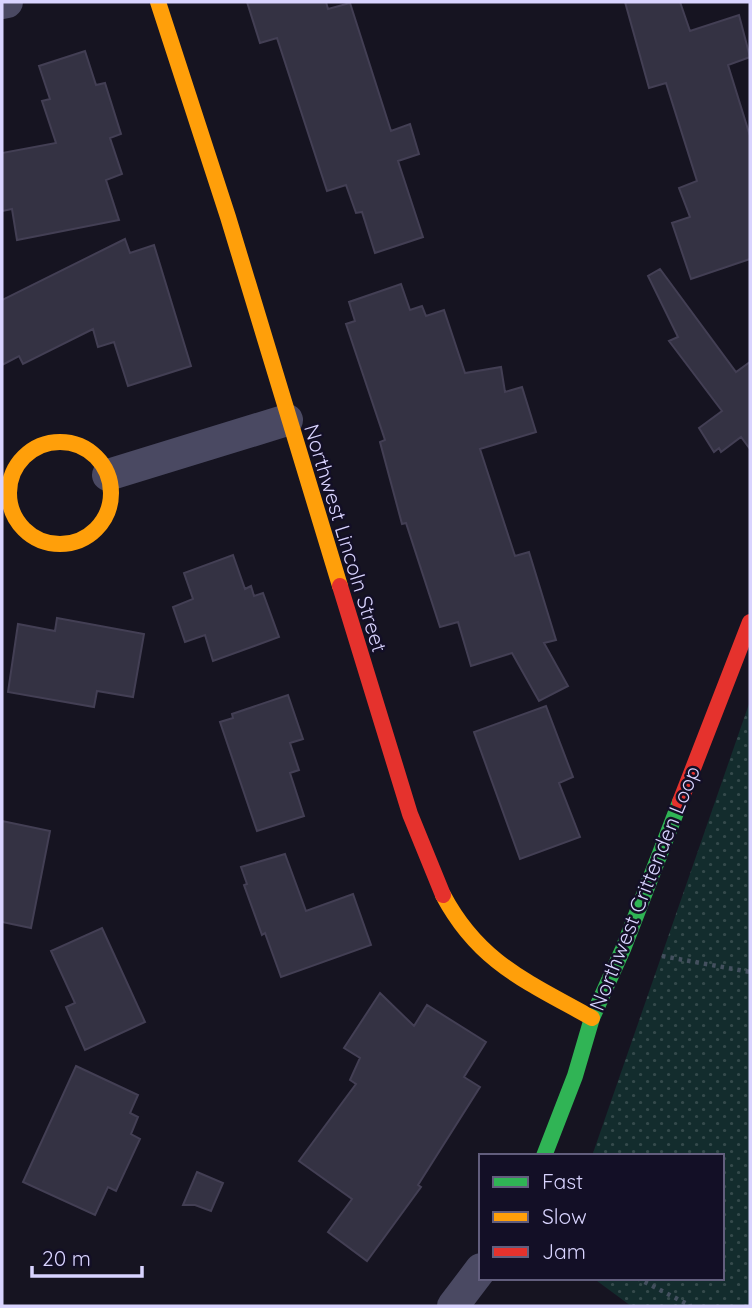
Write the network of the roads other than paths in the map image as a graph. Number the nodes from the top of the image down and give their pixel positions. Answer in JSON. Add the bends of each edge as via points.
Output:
{"nodes":[{"id":1,"x":158,"y":2,"type":"edge"},
{"id":2,"x":287,"y":420,"type":"junction"},
{"id":3,"x":108,"y":475,"type":"junction"},
{"id":4,"x":750,"y":622,"type":"edge"},
{"id":5,"x":592,"y":1018,"type":"junction"},
{"id":6,"x":545,"y":1154,"type":"edge"},
{"id":7,"x":479,"y":1272,"type":"edge"},
{"id":8,"x":453,"y":1306,"type":"edge"}],
"edges":[{"from":1,"to":2,"type":"street","name":"Northwest Lincoln Street"},
{"from":2,"to":3,"type":"street"},
{"from":2,"to":5,"type":"street","name":"Northwest Lincoln Street","via":[[410,814],[442,897],[490,958]]},
{"from":3,"to":3,"type":"street","via":[[100,460],[71,443],[38,447],[24,456],[11,478],[9,503],[15,520],[26,532],[57,545],[89,535],[109,508]]},
{"from":4,"to":5,"type":"street","name":"Northwest Crittenden Loop"},
{"from":5,"to":6,"type":"street","name":"Northwest Crittenden Loop"},
{"from":7,"to":8,"type":"street"}]}
